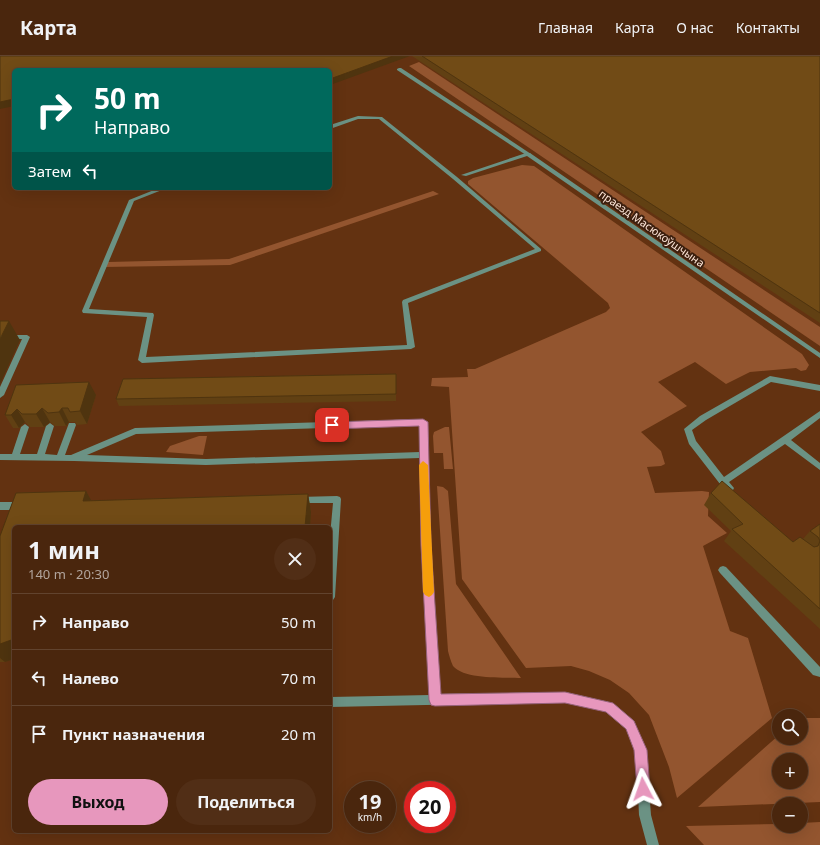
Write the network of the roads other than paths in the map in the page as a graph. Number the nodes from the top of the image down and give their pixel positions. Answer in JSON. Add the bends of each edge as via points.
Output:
{"nodes":[{"id":1,"x":399,"y":69,"type":"dead end"},
{"id":2,"x":332,"y":126,"type":"edge"},
{"id":3,"x":528,"y":154,"type":"junction"},
{"id":4,"x":455,"y":178,"type":"junction"},
{"id":5,"x":159,"y":190,"type":"edge"},
{"id":6,"x":0,"y":337,"type":"edge"},
{"id":7,"x":820,"y":356,"type":"edge"},
{"id":8,"x":820,"y":388,"type":"edge"},
{"id":9,"x":0,"y":395,"type":"edge"},
{"id":10,"x":820,"y":414,"type":"edge"},
{"id":11,"x":72,"y":425,"type":"edge"},
{"id":12,"x":50,"y":426,"type":"edge"},
{"id":13,"x":26,"y":427,"type":"edge"},
{"id":14,"x":785,"y":440,"type":"junction"},
{"id":15,"x":423,"y":455,"type":"junction"},
{"id":16,"x":0,"y":457,"type":"edge"},
{"id":17,"x":15,"y":457,"type":"junction"},
{"id":18,"x":40,"y":458,"type":"junction"},
{"id":19,"x":60,"y":458,"type":"junction"},
{"id":20,"x":72,"y":458,"type":"junction"},
{"id":21,"x":820,"y":467,"type":"edge"},
{"id":22,"x":723,"y":482,"type":"junction"},
{"id":23,"x":735,"y":493,"type":"edge"},
{"id":24,"x":289,"y":500,"type":"edge"},
{"id":25,"x":30,"y":505,"type":"edge"},
{"id":26,"x":0,"y":506,"type":"edge"},
{"id":27,"x":332,"y":564,"type":"edge"},
{"id":28,"x":723,"y":570,"type":"dead end"},
{"id":29,"x":820,"y":672,"type":"edge"},
{"id":30,"x":435,"y":700,"type":"junction"},
{"id":31,"x":332,"y":702,"type":"edge"},
{"id":32,"x":654,"y":845,"type":"edge"}],
"edges":[{"from":1,"to":3,"type":"street","name":"праезд Масюкоўшчына"},
{"from":2,"to":4,"type":"street","via":[[358,117],[380,118]]},
{"from":3,"to":4,"type":"street"},
{"from":3,"to":7,"type":"street","name":"праезд Масюкоўшчына"},
{"from":4,"to":5,"type":"street","via":[[539,250],[405,302],[411,347],[142,360],[151,315],[85,312],[132,200]]},
{"from":6,"to":9,"type":"street","via":[[27,336]]},
{"from":8,"to":22,"type":"street","via":[[770,379],[688,429],[692,442]]},
{"from":10,"to":14,"type":"street"},
{"from":11,"to":19,"type":"street"},
{"from":12,"to":18,"type":"street"},
{"from":13,"to":17,"type":"street"},
{"from":14,"to":21,"type":"street"},
{"from":14,"to":22,"type":"street"},
{"from":15,"to":20,"type":"street","via":[[206,462]]},
{"from":15,"to":20,"type":"street","via":[[423,422],[135,431]]},
{"from":15,"to":30,"type":"street"},
{"from":16,"to":17,"type":"street"},
{"from":17,"to":18,"type":"street"},
{"from":18,"to":19,"type":"street"},
{"from":19,"to":20,"type":"street"},
{"from":22,"to":23,"type":"street"},
{"from":24,"to":27,"type":"street","via":[[336,499]]},
{"from":25,"to":26,"type":"street"},
{"from":28,"to":29,"type":"street","via":[[817,672]]},
{"from":30,"to":31,"type":"street"},
{"from":30,"to":32,"type":"street","via":[[565,697],[609,707],[630,725],[640,750],[645,815]]}]}
